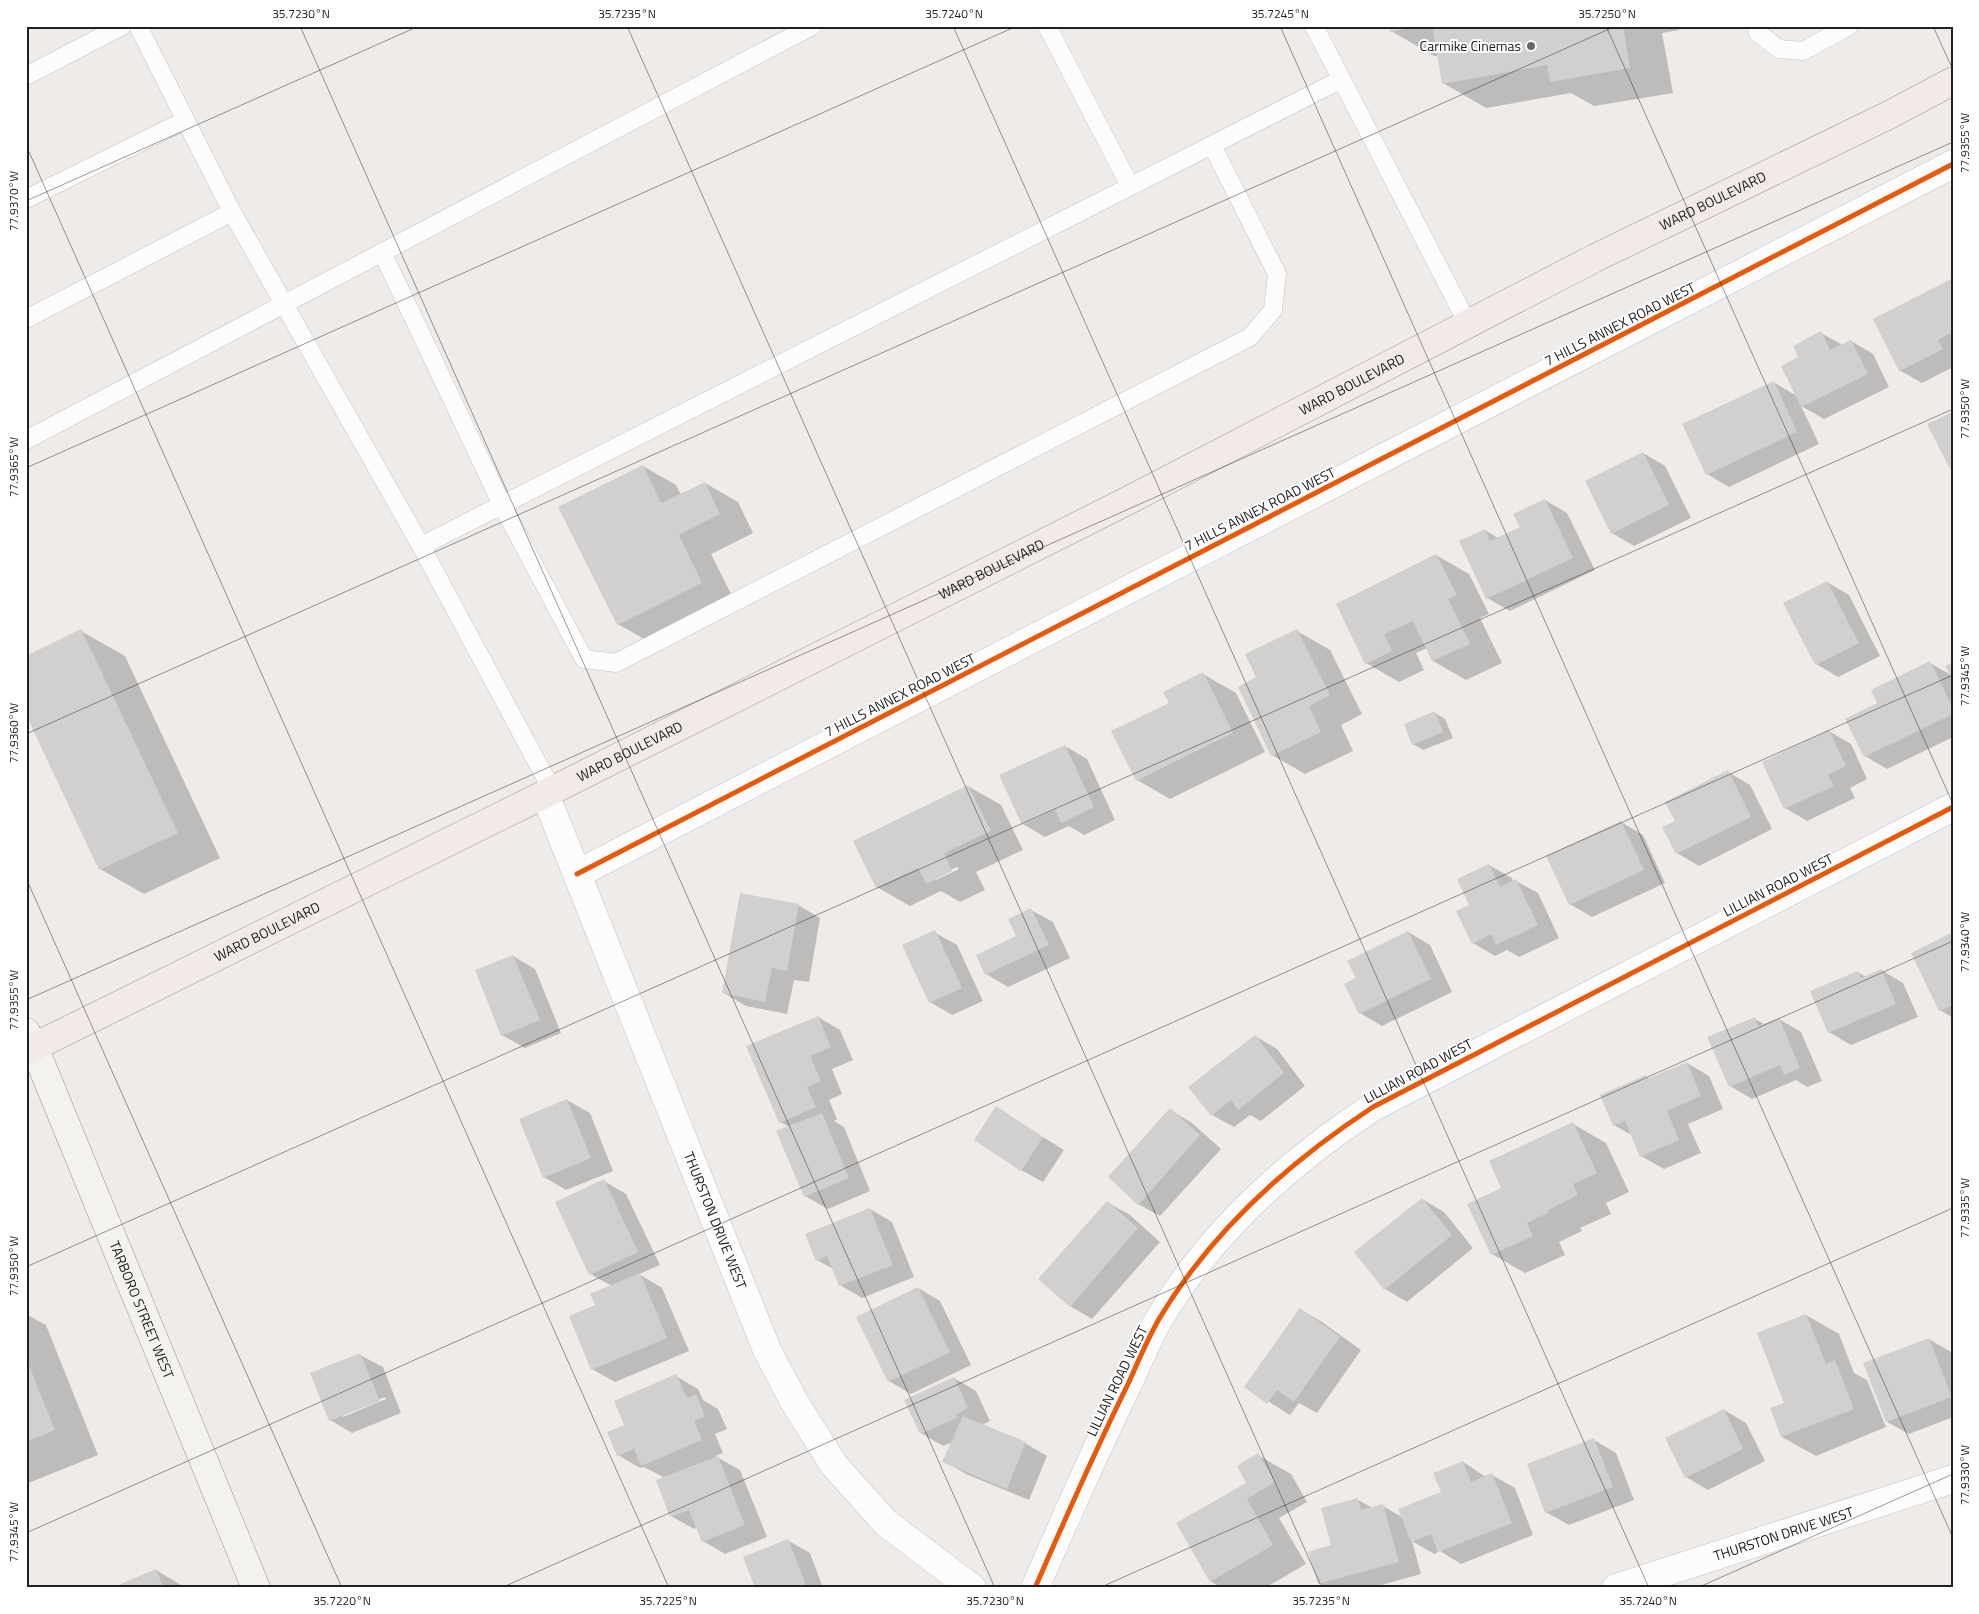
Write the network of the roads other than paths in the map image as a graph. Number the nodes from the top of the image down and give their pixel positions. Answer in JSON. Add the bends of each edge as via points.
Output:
{"nodes":[{"id":1,"x":122,"y":26,"type":"edge"},
{"id":2,"x":138,"y":26,"type":"edge"},
{"id":3,"x":812,"y":26,"type":"edge"},
{"id":4,"x":1047,"y":26,"type":"edge"},
{"id":5,"x":1314,"y":26,"type":"edge"},
{"id":6,"x":1757,"y":26,"type":"edge"},
{"id":7,"x":1849,"y":26,"type":"edge"},
{"id":8,"x":26,"y":76,"type":"edge"},
{"id":9,"x":1342,"y":79,"type":"junction"},
{"id":10,"x":1953,"y":81,"type":"edge"},
{"id":11,"x":184,"y":121,"type":"junction"},
{"id":12,"x":1212,"y":145,"type":"junction"},
{"id":13,"x":1953,"y":164,"type":"edge"},
{"id":14,"x":1130,"y":186,"type":"junction"},
{"id":15,"x":26,"y":199,"type":"edge"},
{"id":16,"x":232,"y":212,"type":"junction"},
{"id":17,"x":382,"y":252,"type":"junction"},
{"id":18,"x":285,"y":303,"type":"junction"},
{"id":19,"x":26,"y":319,"type":"edge"},
{"id":20,"x":1468,"y":324,"type":"junction"},
{"id":21,"x":26,"y":440,"type":"edge"},
{"id":22,"x":502,"y":505,"type":"junction"},
{"id":23,"x":421,"y":546,"type":"junction"},
{"id":24,"x":548,"y":792,"type":"junction"},
{"id":25,"x":1953,"y":807,"type":"edge"},
{"id":26,"x":577,"y":874,"type":"junction"},
{"id":27,"x":29,"y":1043,"type":"edge"},
{"id":28,"x":1953,"y":1479,"type":"edge"},
{"id":29,"x":256,"y":1588,"type":"edge"},
{"id":30,"x":972,"y":1588,"type":"edge"},
{"id":31,"x":1035,"y":1588,"type":"edge"},
{"id":32,"x":1616,"y":1588,"type":"edge"}],
"edges":[{"from":1,"to":8,"type":"lane"},
{"from":2,"to":11,"type":"lane"},
{"from":3,"to":17,"type":"lane"},
{"from":4,"to":14,"type":"lane"},
{"from":5,"to":9,"type":"lane"},
{"from":6,"to":7,"type":"lane","via":[[1758,33],[1779,50],[1803,51]]},
{"from":9,"to":12,"type":"lane"},
{"from":9,"to":20,"type":"lane"},
{"from":10,"to":20,"type":"main road","name":"WARD BOULEVARD"},
{"from":11,"to":15,"type":"lane"},
{"from":11,"to":16,"type":"lane"},
{"from":12,"to":14,"type":"lane"},
{"from":12,"to":22,"type":"lane","via":[[1277,274],[1273,310],[1250,337],[616,663],[584,659]]},
{"from":13,"to":26,"type":"street","name":"7 HILLS ANNEX ROAD WEST"},
{"from":14,"to":22,"type":"lane"},
{"from":16,"to":18,"type":"lane"},
{"from":16,"to":19,"type":"lane"},
{"from":17,"to":18,"type":"lane"},
{"from":17,"to":22,"type":"lane"},
{"from":18,"to":21,"type":"lane"},
{"from":18,"to":23,"type":"lane"},
{"from":20,"to":24,"type":"main road","name":"WARD BOULEVARD","via":[[1129,500]]},
{"from":22,"to":23,"type":"lane"},
{"from":23,"to":24,"type":"lane"},
{"from":24,"to":26,"type":"street","name":"THURSTON DRIVE WEST"},
{"from":24,"to":27,"type":"main road","name":"WARD BOULEVARD"},
{"from":25,"to":31,"type":"street","name":"LILLIAN ROAD WEST","via":[[1373,1107],[1330,1135],[1266,1188],[1199,1262],[1159,1319],[1102,1435]]},
{"from":26,"to":30,"type":"street","name":"THURSTON DRIVE WEST","via":[[766,1350],[795,1403],[834,1466],[886,1523]]},
{"from":27,"to":29,"type":"main road","name":"TARBORO STREET WEST"},
{"from":28,"to":32,"type":"street","name":"THURSTON DRIVE WEST"}]}
